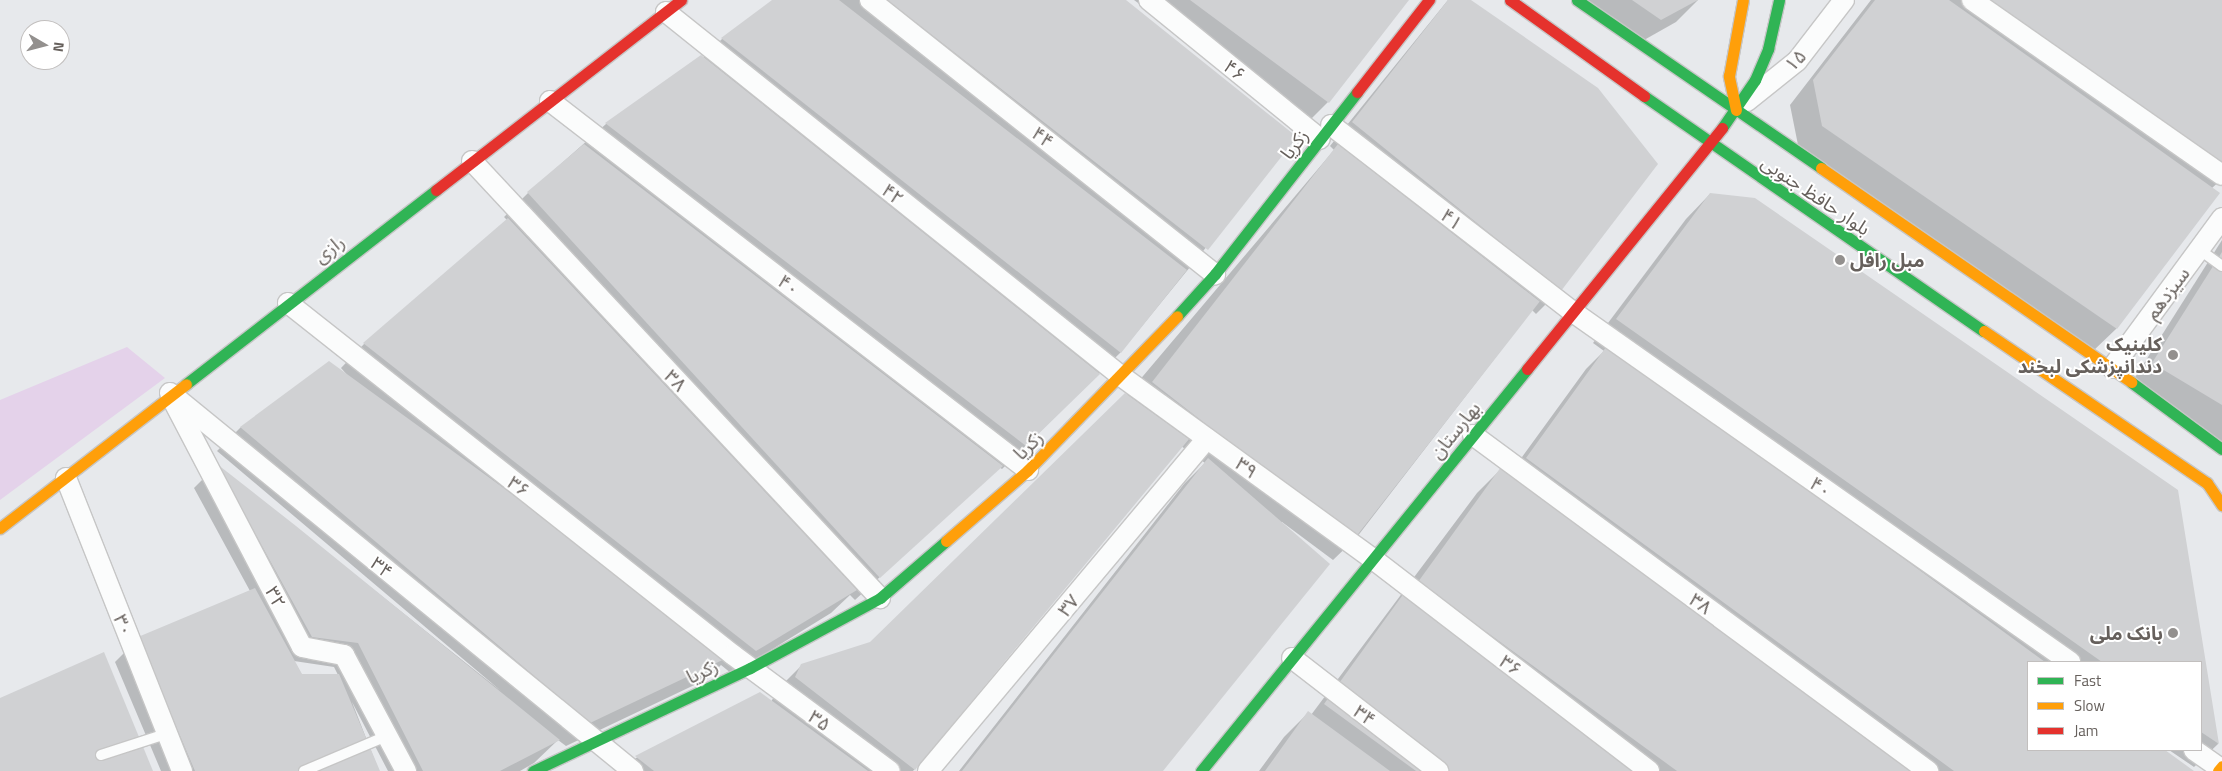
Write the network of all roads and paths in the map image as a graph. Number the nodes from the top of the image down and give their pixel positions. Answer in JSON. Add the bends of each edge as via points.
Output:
{"nodes":[{"id":1,"x":681,"y":0,"type":"edge"},
{"id":2,"x":870,"y":0,"type":"edge"},
{"id":3,"x":1149,"y":0,"type":"edge"},
{"id":4,"x":1429,"y":0,"type":"edge"},
{"id":5,"x":1510,"y":0,"type":"edge"},
{"id":6,"x":1577,"y":0,"type":"edge"},
{"id":7,"x":1743,"y":0,"type":"edge"},
{"id":8,"x":1779,"y":0,"type":"edge"},
{"id":9,"x":1844,"y":0,"type":"edge"},
{"id":10,"x":1972,"y":0,"type":"edge"},
{"id":11,"x":666,"y":12,"type":"junction"},
{"id":12,"x":1735,"y":42,"type":"junction"},
{"id":13,"x":1768,"y":49,"type":"junction"},
{"id":14,"x":550,"y":101,"type":"junction"},
{"id":15,"x":1736,"y":110,"type":"junction"},
{"id":16,"x":1326,"y":132,"type":"junction"},
{"id":17,"x":1709,"y":143,"type":"junction"},
{"id":18,"x":472,"y":161,"type":"junction"},
{"id":19,"x":2222,"y":175,"type":"edge"},
{"id":20,"x":2222,"y":218,"type":"edge"},
{"id":21,"x":2200,"y":250,"type":"junction"},
{"id":22,"x":2222,"y":266,"type":"edge"},
{"id":23,"x":1215,"y":274,"type":"junction"},
{"id":24,"x":288,"y":303,"type":"junction"},
{"id":25,"x":1573,"y":312,"type":"junction"},
{"id":26,"x":2112,"y":368,"type":"junction"},
{"id":27,"x":1121,"y":376,"type":"junction"},
{"id":28,"x":170,"y":393,"type":"junction"},
{"id":29,"x":1473,"y":435,"type":"junction"},
{"id":30,"x":1207,"y":438,"type":"junction"},
{"id":31,"x":2222,"y":449,"type":"edge"},
{"id":32,"x":1028,"y":470,"type":"junction"},
{"id":33,"x":66,"y":478,"type":"junction"},
{"id":34,"x":2222,"y":505,"type":"edge"},
{"id":35,"x":0,"y":528,"type":"edge"},
{"id":36,"x":1373,"y":559,"type":"junction"},
{"id":37,"x":880,"y":598,"type":"junction"},
{"id":38,"x":1292,"y":658,"type":"junction"},
{"id":39,"x":2069,"y":661,"type":"edge"},
{"id":40,"x":750,"y":668,"type":"junction"},
{"id":41,"x":166,"y":734,"type":"junction"},
{"id":42,"x":387,"y":736,"type":"junction"},
{"id":43,"x":594,"y":741,"type":"junction"},
{"id":44,"x":2195,"y":751,"type":"edge"},
{"id":45,"x":101,"y":755,"type":"dead end"},
{"id":46,"x":2220,"y":768,"type":"edge"},
{"id":47,"x":182,"y":771,"type":"edge"},
{"id":48,"x":304,"y":771,"type":"edge"},
{"id":49,"x":406,"y":771,"type":"edge"},
{"id":50,"x":533,"y":771,"type":"edge"},
{"id":51,"x":633,"y":771,"type":"edge"},
{"id":52,"x":890,"y":771,"type":"edge"},
{"id":53,"x":928,"y":771,"type":"edge"},
{"id":54,"x":1201,"y":771,"type":"edge"},
{"id":55,"x":1438,"y":771,"type":"edge"},
{"id":56,"x":1649,"y":771,"type":"edge"},
{"id":57,"x":1928,"y":771,"type":"edge"}],
"edges":[{"from":1,"to":11,"type":"main road","name":"رازی"},
{"from":2,"to":23,"type":"street","name":"۴۴"},
{"from":3,"to":16,"type":"street","name":"۴۶"},
{"from":4,"to":16,"type":"main road","name":"زکریا"},
{"from":5,"to":17,"type":"main road","name":"بلوار حافظ جنوبی"},
{"from":6,"to":15,"type":"main road","name":"بلوار حافظ جنوبی"},
{"from":7,"to":12,"type":"main road"},
{"from":8,"to":13,"type":"main road","name":"بهارستان"},
{"from":9,"to":15,"type":"street","name":"۱۵","via":[[1797,61]]},
{"from":10,"to":19,"type":"street"},
{"from":11,"to":14,"type":"main road","name":"رازی"},
{"from":11,"to":27,"type":"street","name":"۴۲"},
{"from":12,"to":13,"type":"main road"},
{"from":12,"to":15,"type":"main road","via":[[1728,76]]},
{"from":13,"to":15,"type":"main road","name":"بهارستان","via":[[1755,80]]},
{"from":14,"to":18,"type":"main road","name":"رازی"},
{"from":14,"to":32,"type":"street","name":"۴۰"},
{"from":15,"to":17,"type":"main road","name":"بهارستان"},
{"from":15,"to":26,"type":"main road","name":"بلوار حافظ جنوبی"},
{"from":16,"to":23,"type":"main road","name":"زکریا"},
{"from":16,"to":25,"type":"street","name":"۴۱"},
{"from":17,"to":25,"type":"main road","name":"بهارستان"},
{"from":17,"to":34,"type":"main road","name":"بلوار حافظ جنوبی","via":[[2207,483]]},
{"from":18,"to":24,"type":"main road","name":"رازی"},
{"from":18,"to":37,"type":"street","name":"۳۸"},
{"from":20,"to":21,"type":"street","name":"سیزدهم"},
{"from":21,"to":22,"type":"lane"},
{"from":21,"to":26,"type":"street","name":"سیزدهم"},
{"from":23,"to":27,"type":"main road","name":"زکریا"},
{"from":24,"to":28,"type":"main road","name":"رازی"},
{"from":24,"to":40,"type":"street","name":"۳۶"},
{"from":25,"to":29,"type":"main road","name":"بهارستان"},
{"from":25,"to":39,"type":"street","name":"۴۰"},
{"from":26,"to":31,"type":"main road","name":"بلوار حافظ جنوبی"},
{"from":27,"to":30,"type":"street","name":"۳۹"},
{"from":27,"to":32,"type":"main road","name":"زکریا"},
{"from":28,"to":33,"type":"main road","name":"رازی"},
{"from":28,"to":42,"type":"street","name":"۳۲","via":[[302,647],[344,655]]},
{"from":28,"to":43,"type":"street","name":"۳۴"},
{"from":29,"to":36,"type":"main road","name":"بهارستان"},
{"from":29,"to":57,"type":"street","name":"۳۸"},
{"from":30,"to":36,"type":"street","name":"۳۹"},
{"from":30,"to":53,"type":"street","name":"۳۷"},
{"from":32,"to":37,"type":"main road","name":"زکریا"},
{"from":33,"to":35,"type":"main road","name":"رازی"},
{"from":33,"to":41,"type":"street","name":"۳۰"},
{"from":36,"to":38,"type":"main road","name":"بهارستان"},
{"from":36,"to":56,"type":"street","name":"۳۶"},
{"from":37,"to":40,"type":"main road","name":"زکریا"},
{"from":38,"to":54,"type":"main road","name":"بهارستان"},
{"from":38,"to":55,"type":"street","name":"۳۴"},
{"from":40,"to":43,"type":"main road","name":"زکریا"},
{"from":40,"to":52,"type":"street","name":"۳۵"},
{"from":41,"to":45,"type":"lane"},
{"from":41,"to":47,"type":"street","name":"۳۰"},
{"from":42,"to":48,"type":"lane"},
{"from":42,"to":49,"type":"street","name":"۳۲"},
{"from":43,"to":50,"type":"main road","name":"زکریا"},
{"from":43,"to":51,"type":"street","name":"۳۴"},
{"from":44,"to":46,"type":"street"}]}
